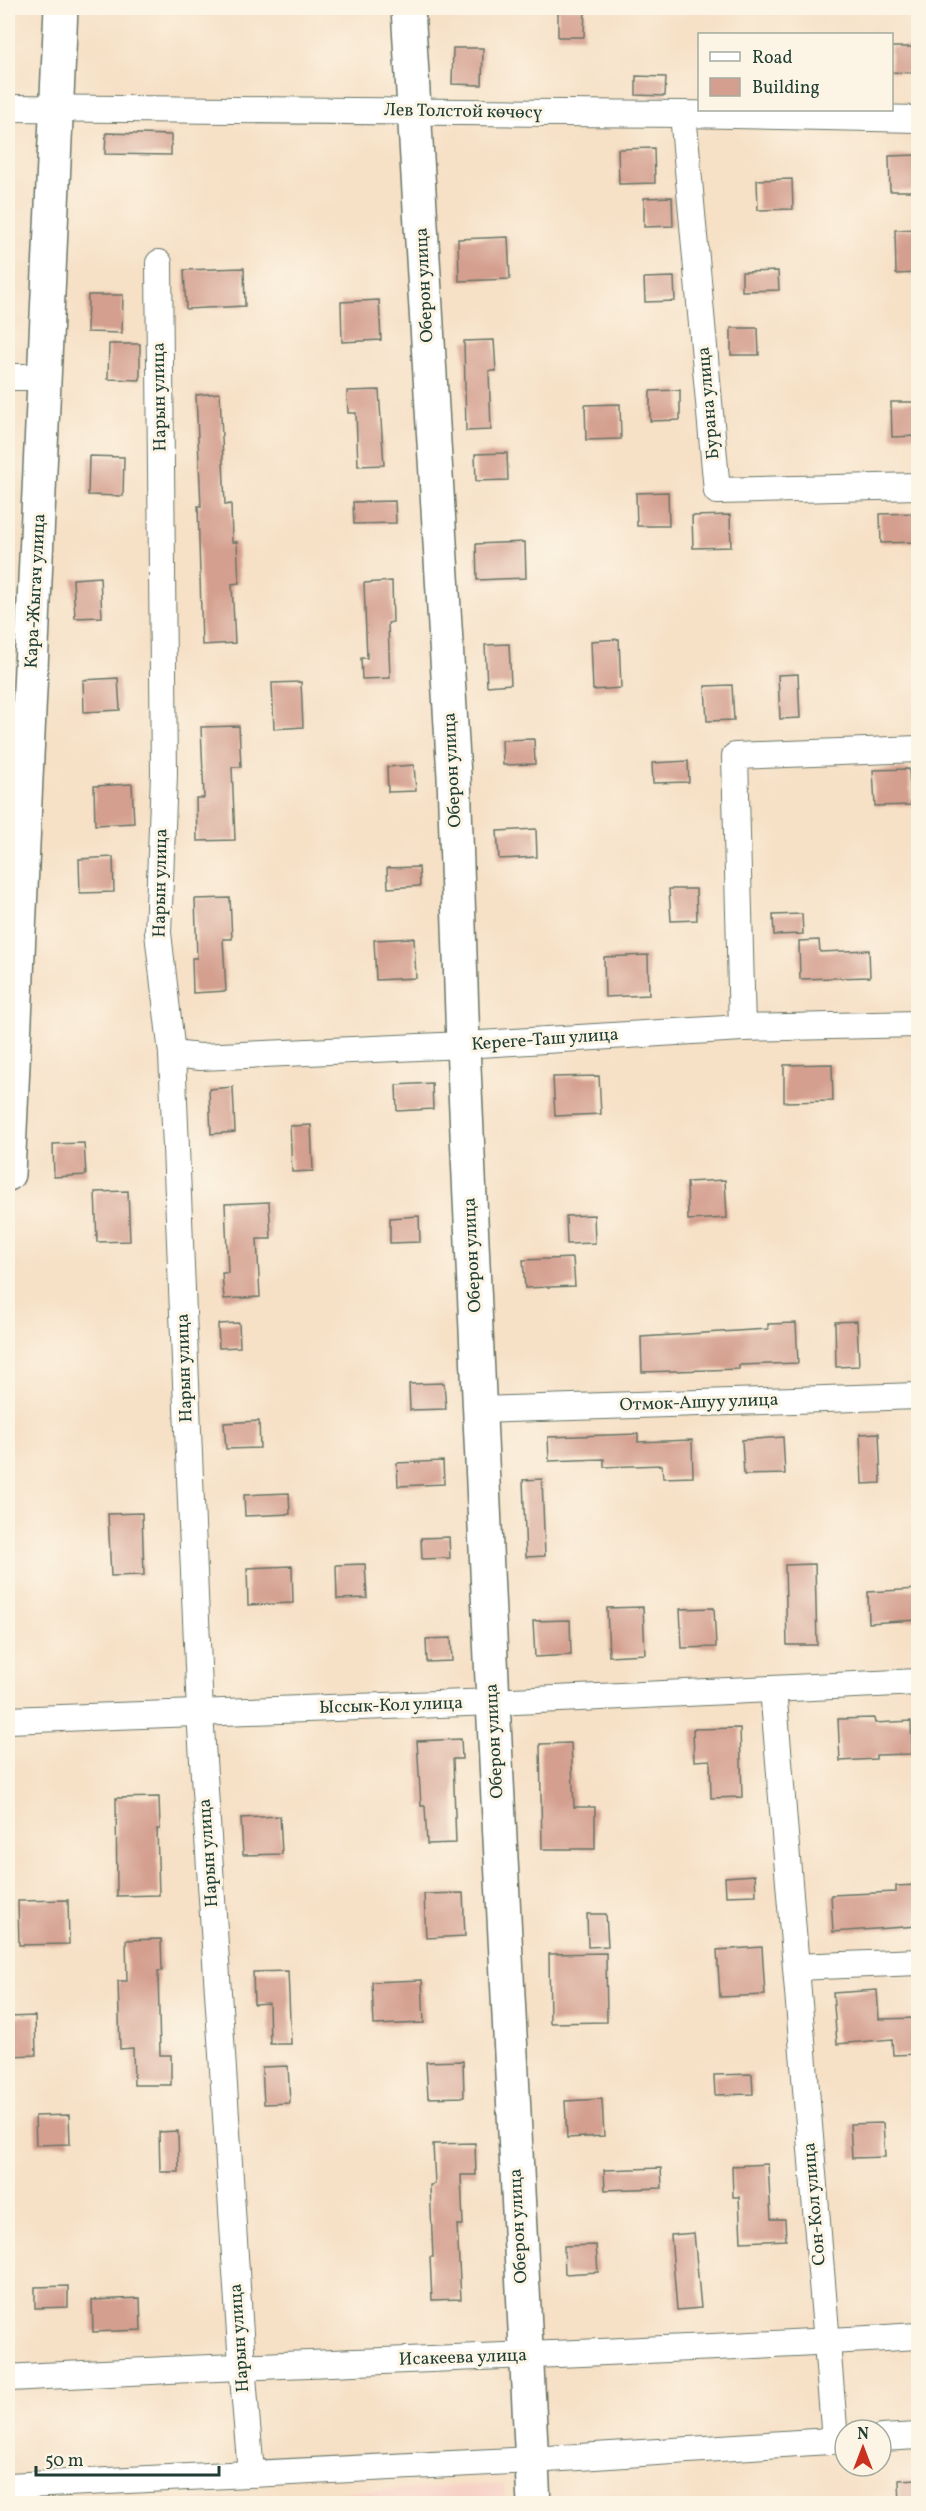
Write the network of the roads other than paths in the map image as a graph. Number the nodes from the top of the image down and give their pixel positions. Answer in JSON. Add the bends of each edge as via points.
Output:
{"nodes":[{"id":1,"x":61,"y":8,"type":"edge"},
{"id":2,"x":408,"y":8,"type":"edge"},
{"id":3,"x":8,"y":108,"type":"edge"},
{"id":4,"x":58,"y":109,"type":"junction"},
{"id":5,"x":415,"y":112,"type":"junction"},
{"id":6,"x":683,"y":114,"type":"junction"},
{"id":7,"x":918,"y":119,"type":"edge"},
{"id":8,"x":159,"y":263,"type":"dead end"},
{"id":9,"x":8,"y":377,"type":"edge"},
{"id":10,"x":46,"y":377,"type":"junction"},
{"id":11,"x":918,"y":486,"type":"edge"},
{"id":12,"x":918,"y":749,"type":"edge"},
{"id":13,"x":15,"y":871,"type":"edge"},
{"id":14,"x":918,"y":1024,"type":"edge"},
{"id":15,"x":742,"y":1028,"type":"junction"},
{"id":16,"x":463,"y":1045,"type":"junction"},
{"id":17,"x":172,"y":1054,"type":"junction"},
{"id":18,"x":8,"y":1174,"type":"edge"},
{"id":19,"x":918,"y":1396,"type":"edge"},
{"id":20,"x":480,"y":1410,"type":"junction"},
{"id":21,"x":918,"y":1682,"type":"edge"},
{"id":22,"x":773,"y":1689,"type":"junction"},
{"id":23,"x":493,"y":1702,"type":"junction"},
{"id":24,"x":200,"y":1713,"type":"junction"},
{"id":25,"x":8,"y":1720,"type":"edge"},
{"id":26,"x":918,"y":1962,"type":"edge"},
{"id":27,"x":796,"y":1967,"type":"junction"},
{"id":28,"x":918,"y":2336,"type":"edge"},
{"id":29,"x":827,"y":2342,"type":"junction"},
{"id":30,"x":525,"y":2356,"type":"junction"},
{"id":31,"x":242,"y":2365,"type":"junction"},
{"id":32,"x":8,"y":2378,"type":"edge"},
{"id":33,"x":837,"y":2418,"type":"edge"},
{"id":34,"x":918,"y":2436,"type":"edge"},
{"id":35,"x":893,"y":2437,"type":"edge"},
{"id":36,"x":833,"y":2440,"type":"edge"},
{"id":37,"x":532,"y":2460,"type":"junction"},
{"id":38,"x":251,"y":2473,"type":"junction"},
{"id":39,"x":8,"y":2486,"type":"edge"},
{"id":40,"x":534,"y":2504,"type":"edge"}],
"edges":[{"from":1,"to":4,"type":"street","name":"Кара-Жыгач улица"},
{"from":2,"to":5,"type":"street","name":"Оберон улица"},
{"from":3,"to":4,"type":"street","name":"Лев Толстой көчөсү"},
{"from":4,"to":5,"type":"street","name":"Лев Толстой көчөсү"},
{"from":4,"to":10,"type":"street","name":"Кара-Жыгач улица"},
{"from":5,"to":6,"type":"street","name":"Лев Толстой көчөсү"},
{"from":5,"to":16,"type":"street","name":"Оберон улица","via":[[454,776]]},
{"from":6,"to":7,"type":"street","name":"Лев Толстой көчөсү"},
{"from":6,"to":11,"type":"street","name":"Бурана улица","via":[[717,492]]},
{"from":8,"to":17,"type":"street","name":"Нарын улица","via":[[164,774],[158,933]]},
{"from":9,"to":10,"type":"street"},
{"from":10,"to":13,"type":"street","name":"Кара-Жыгач улица"},
{"from":12,"to":15,"type":"street","via":[[735,756]]},
{"from":13,"to":18,"type":"street","name":"Кара-Жыгач улица"},
{"from":14,"to":15,"type":"street","name":"Кереге-Таш улица"},
{"from":15,"to":16,"type":"street","name":"Кереге-Таш улица"},
{"from":16,"to":17,"type":"street","name":"Кереге-Таш улица","via":[[200,1058]]},
{"from":16,"to":20,"type":"street","name":"Оберон улица"},
{"from":17,"to":24,"type":"street","name":"Нарын улица"},
{"from":19,"to":20,"type":"street","name":"Отмок-Ашуу улица"},
{"from":20,"to":23,"type":"street","name":"Оберон улица"},
{"from":21,"to":22,"type":"street","name":"Ыссык-Кол улица"},
{"from":22,"to":23,"type":"street","name":"Ыссык-Кол улица"},
{"from":22,"to":27,"type":"street","name":"Сон-Кол улица"},
{"from":23,"to":24,"type":"street","name":"Ыссык-Кол улица"},
{"from":23,"to":30,"type":"street","name":"Оберон улица"},
{"from":24,"to":25,"type":"street","name":"Ыссык-Кол улица"},
{"from":24,"to":31,"type":"street","name":"Нарын улица"},
{"from":26,"to":27,"type":"street"},
{"from":27,"to":29,"type":"street","name":"Сон-Кол улица"},
{"from":28,"to":29,"type":"street","name":"Исакеева улица"},
{"from":29,"to":30,"type":"street","name":"Исакеева улица"},
{"from":29,"to":33,"type":"street","name":"Сон-Кол улица"},
{"from":30,"to":31,"type":"street","name":"Исакеева улица"},
{"from":30,"to":37,"type":"street","name":"Оберон улица"},
{"from":31,"to":32,"type":"street","name":"Исакеева улица"},
{"from":31,"to":38,"type":"street","name":"Нарын улица"},
{"from":34,"to":35,"type":"street"},
{"from":36,"to":37,"type":"street"},
{"from":37,"to":38,"type":"street"},
{"from":37,"to":40,"type":"street","name":"Оберон улица"},
{"from":38,"to":39,"type":"street"}]}
